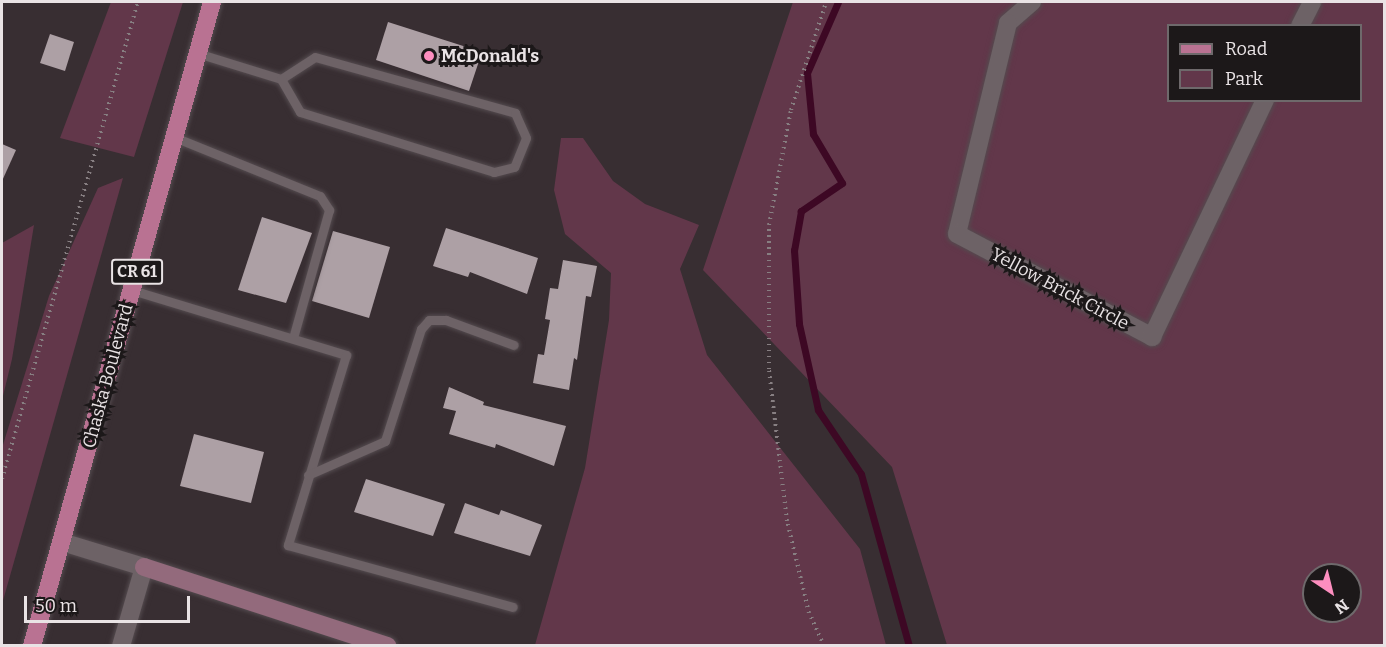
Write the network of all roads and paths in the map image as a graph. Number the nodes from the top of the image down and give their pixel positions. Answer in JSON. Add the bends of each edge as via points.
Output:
{"nodes":[{"id":1,"x":138,"y":2,"type":"edge"},
{"id":2,"x":212,"y":2,"type":"edge"},
{"id":3,"x":826,"y":2,"type":"edge"},
{"id":4,"x":1032,"y":2,"type":"edge"},
{"id":5,"x":1312,"y":2,"type":"edge"},
{"id":6,"x":1301,"y":24,"type":"edge"},
{"id":7,"x":197,"y":53,"type":"junction"},
{"id":8,"x":281,"y":79,"type":"junction"},
{"id":9,"x":1264,"y":102,"type":"edge"},
{"id":10,"x":174,"y":137,"type":"junction"},
{"id":11,"x":132,"y":290,"type":"junction"},
{"id":12,"x":293,"y":338,"type":"junction"},
{"id":13,"x":514,"y":345,"type":"dead end"},
{"id":14,"x":308,"y":475,"type":"junction"},
{"id":15,"x":2,"y":479,"type":"edge"},
{"id":16,"x":62,"y":542,"type":"junction"},
{"id":17,"x":144,"y":567,"type":"junction"},
{"id":18,"x":513,"y":607,"type":"dead end"},
{"id":19,"x":32,"y":645,"type":"edge"},
{"id":20,"x":121,"y":645,"type":"edge"},
{"id":21,"x":387,"y":645,"type":"edge"},
{"id":22,"x":824,"y":645,"type":"edge"}],
"edges":[{"from":1,"to":15,"type":"path"},
{"from":2,"to":7,"type":"main road","name":"Chaska Boulevard","number":"CR 61"},
{"from":3,"to":22,"type":"path","via":[[791,110],[769,225],[769,369],[787,522],[809,613]]},
{"from":4,"to":9,"type":"street","name":"Yellow Brick Circle","via":[[1008,23],[957,234],[1152,337]]},
{"from":5,"to":6,"type":"street"},
{"from":7,"to":8,"type":"lane"},
{"from":7,"to":10,"type":"main road","name":"Chaska Boulevard","number":"CR 61"},
{"from":8,"to":8,"type":"lane","via":[[300,112],[494,172],[514,167],[526,138],[515,113],[315,57]]},
{"from":10,"to":11,"type":"main road","name":"Chaska Boulevard","number":"CR 61"},
{"from":10,"to":12,"type":"lane","via":[[320,196],[329,210]]},
{"from":11,"to":12,"type":"lane"},
{"from":11,"to":16,"type":"main road","name":"Chaska Boulevard","number":"CR 61"},
{"from":12,"to":14,"type":"lane","via":[[346,355]]},
{"from":13,"to":14,"type":"lane","via":[[446,320],[429,320],[421,329],[385,441]]},
{"from":14,"to":18,"type":"lane","via":[[288,545]]},
{"from":16,"to":17,"type":"street"},
{"from":16,"to":19,"type":"main road","name":"Chaska Boulevard","number":"CR 61"},
{"from":17,"to":20,"type":"street"},
{"from":17,"to":21,"type":"street"}]}
